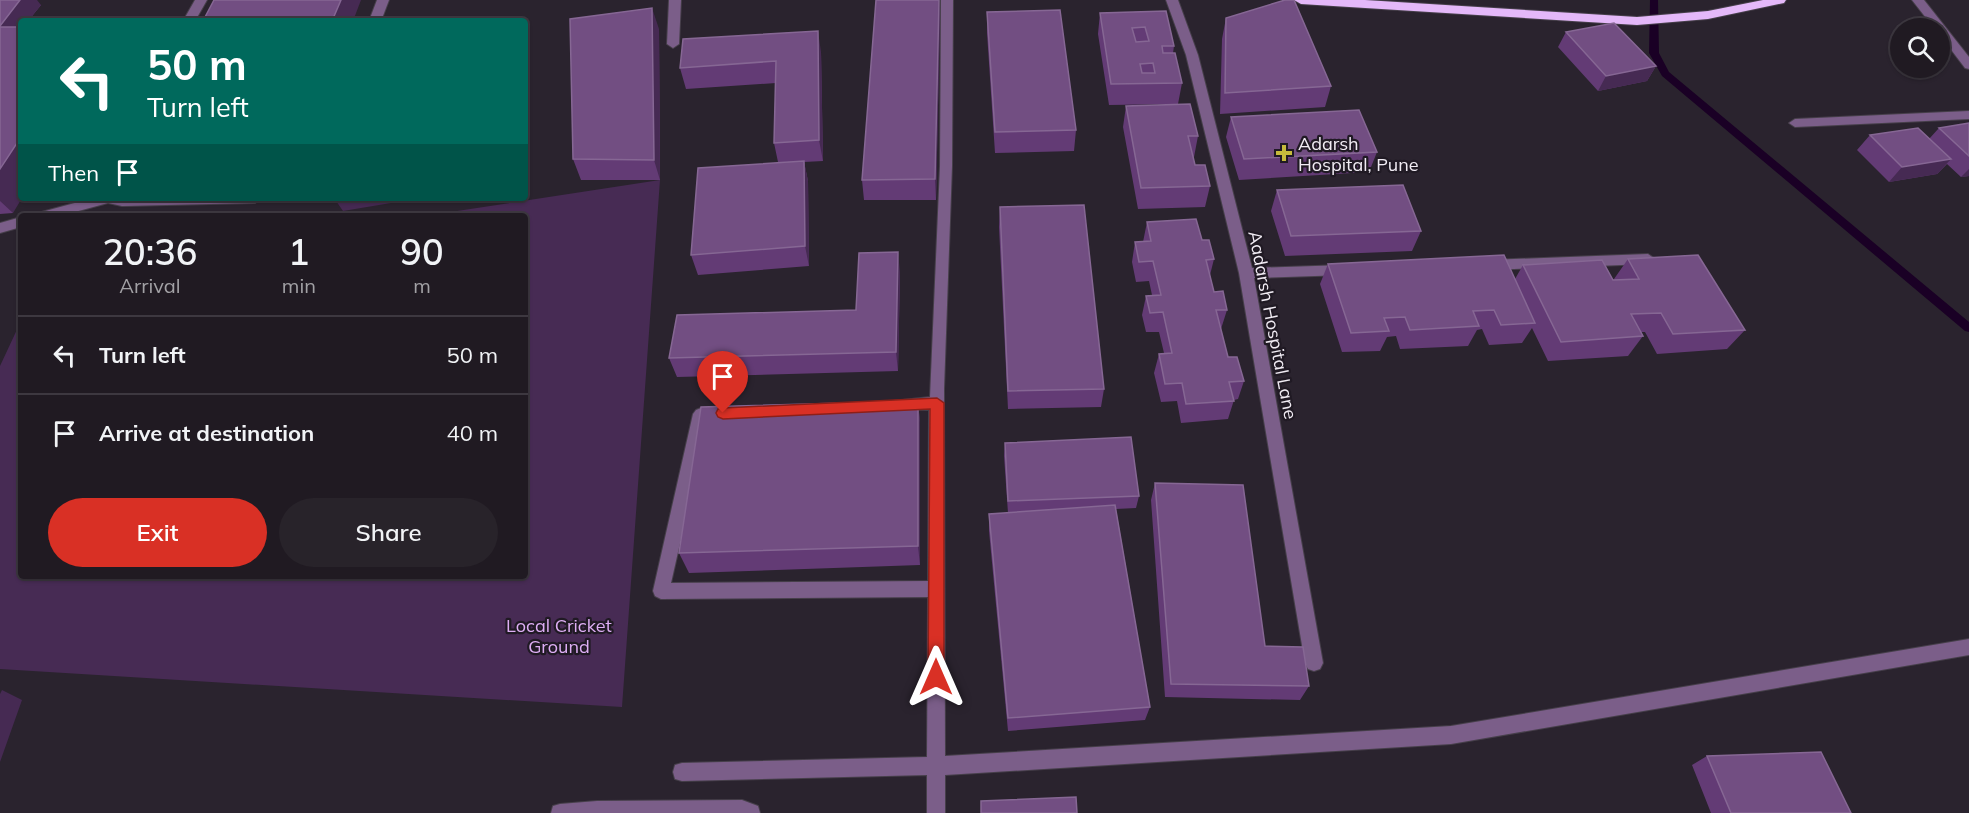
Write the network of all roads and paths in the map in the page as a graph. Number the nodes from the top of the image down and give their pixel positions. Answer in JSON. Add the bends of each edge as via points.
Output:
{"nodes":[{"id":1,"x":201,"y":0,"type":"edge"},
{"id":2,"x":383,"y":0,"type":"edge"},
{"id":3,"x":675,"y":0,"type":"edge"},
{"id":4,"x":947,"y":0,"type":"edge"},
{"id":5,"x":1172,"y":0,"type":"edge"},
{"id":6,"x":1301,"y":0,"type":"edge"},
{"id":7,"x":1779,"y":0,"type":"edge"},
{"id":8,"x":1918,"y":0,"type":"edge"},
{"id":9,"x":191,"y":18,"type":"edge"},
{"id":10,"x":376,"y":18,"type":"edge"},
{"id":11,"x":673,"y":44,"type":"dead end"},
{"id":12,"x":1969,"y":65,"type":"edge"},
{"id":13,"x":1969,"y":115,"type":"edge"},
{"id":14,"x":1795,"y":123,"type":"dead end"},
{"id":15,"x":96,"y":201,"type":"edge"},
{"id":16,"x":54,"y":213,"type":"edge"},
{"id":17,"x":18,"y":223,"type":"edge"},
{"id":18,"x":0,"y":228,"type":"edge"},
{"id":19,"x":1658,"y":259,"type":"edge"},
{"id":20,"x":1470,"y":265,"type":"edge"},
{"id":21,"x":1364,"y":269,"type":"edge"},
{"id":22,"x":1246,"y":273,"type":"junction"},
{"id":23,"x":937,"y":403,"type":"junction"},
{"id":24,"x":884,"y":406,"type":"edge"},
{"id":25,"x":724,"y":413,"type":"edge"},
{"id":26,"x":936,"y":589,"type":"junction"},
{"id":27,"x":1969,"y":647,"type":"edge"},
{"id":28,"x":1314,"y":663,"type":"dead end"},
{"id":29,"x":936,"y":766,"type":"junction"},
{"id":30,"x":682,"y":772,"type":"dead end"},
{"id":31,"x":560,"y":813,"type":"edge"},
{"id":32,"x":751,"y":813,"type":"edge"},
{"id":33,"x":936,"y":813,"type":"edge"}],
"edges":[{"from":1,"to":9,"type":"street"},
{"from":2,"to":10,"type":"street"},
{"from":3,"to":11,"type":"street"},
{"from":4,"to":23,"type":"street","via":[[946,166]]},
{"from":5,"to":22,"type":"street","name":"Aadarsh Hospital Lane","via":[[1192,55]]},
{"from":6,"to":7,"type":"highway","via":[[1637,21],[1736,12]]},
{"from":8,"to":12,"type":"street"},
{"from":13,"to":14,"type":"street"},
{"from":15,"to":16,"type":"street"},
{"from":17,"to":18,"type":"street"},
{"from":19,"to":20,"type":"street"},
{"from":21,"to":22,"type":"street"},
{"from":22,"to":28,"type":"street","name":"Aadarsh Hospital Lane"},
{"from":23,"to":24,"type":"street"},
{"from":23,"to":26,"type":"street"},
{"from":25,"to":26,"type":"street","via":[[701,414],[661,591]]},
{"from":26,"to":29,"type":"street"},
{"from":27,"to":29,"type":"street","via":[[1451,735]]},
{"from":29,"to":30,"type":"street"},
{"from":29,"to":33,"type":"street"},
{"from":31,"to":32,"type":"street","via":[[742,809]]}]}
